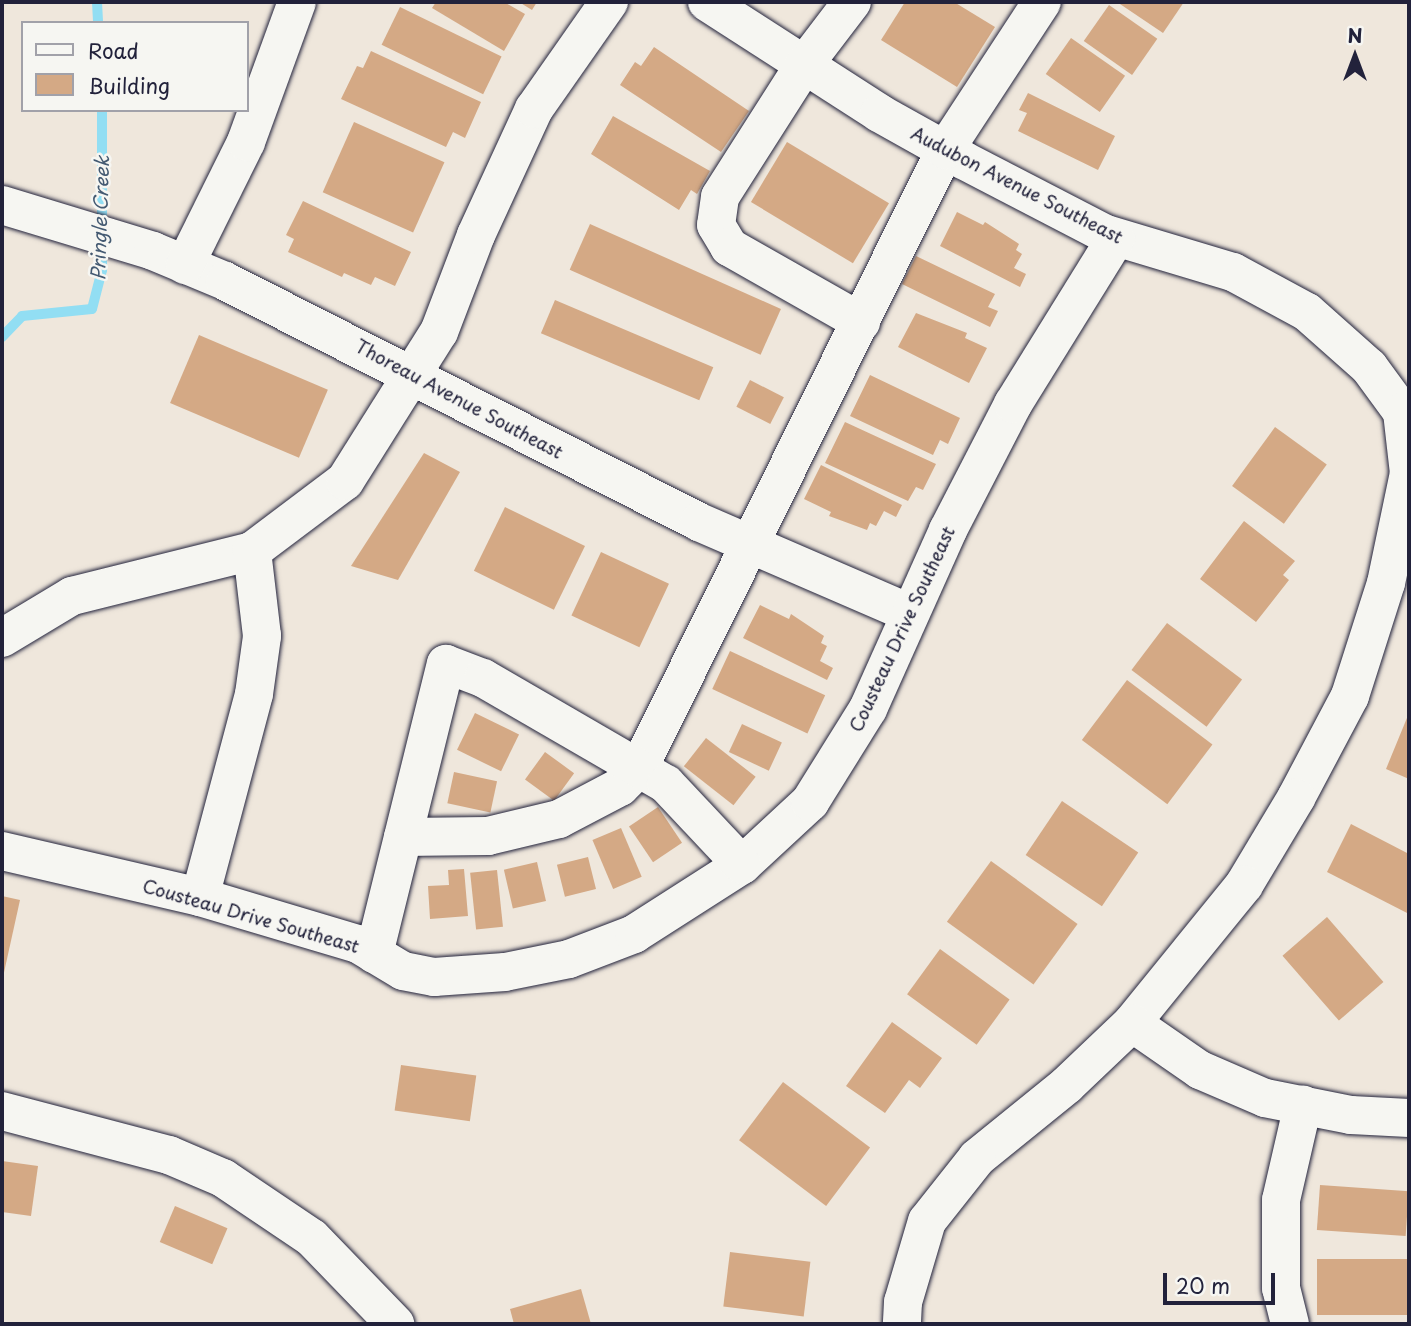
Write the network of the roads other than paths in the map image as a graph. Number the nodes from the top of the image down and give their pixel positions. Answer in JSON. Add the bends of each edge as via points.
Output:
{"nodes":[{"id":1,"x":297,"y":2,"type":"edge"},
{"id":2,"x":609,"y":2,"type":"edge"},
{"id":3,"x":707,"y":2,"type":"edge"},
{"id":4,"x":852,"y":2,"type":"edge"},
{"id":5,"x":1039,"y":3,"type":"edge"},
{"id":6,"x":804,"y":65,"type":"junction"},
{"id":7,"x":945,"y":150,"type":"junction"},
{"id":8,"x":2,"y":205,"type":"edge"},
{"id":9,"x":1116,"y":238,"type":"junction"},
{"id":10,"x":169,"y":258,"type":"junction"},
{"id":11,"x":860,"y":322,"type":"junction"},
{"id":12,"x":414,"y":375,"type":"junction"},
{"id":13,"x":750,"y":545,"type":"junction"},
{"id":14,"x":252,"y":551,"type":"junction"},
{"id":15,"x":909,"y":613,"type":"junction"},
{"id":16,"x":2,"y":638,"type":"edge"},
{"id":17,"x":639,"y":768,"type":"junction"},
{"id":18,"x":403,"y":837,"type":"junction"},
{"id":19,"x":2,"y":851,"type":"edge"},
{"id":20,"x":742,"y":865,"type":"junction"},
{"id":21,"x":200,"y":897,"type":"junction"},
{"id":22,"x":374,"y":954,"type":"junction"},
{"id":23,"x":1132,"y":1024,"type":"junction"},
{"id":24,"x":1303,"y":1105,"type":"junction"},
{"id":25,"x":2,"y":1111,"type":"edge"},
{"id":26,"x":1409,"y":1118,"type":"edge"},
{"id":27,"x":395,"y":1324,"type":"edge"},
{"id":28,"x":902,"y":1324,"type":"edge"},
{"id":29,"x":1290,"y":1324,"type":"edge"}],
"edges":[{"from":1,"to":10,"type":"street","via":[[246,142]]},
{"from":2,"to":12,"type":"street","via":[[534,109],[476,235],[439,332]]},
{"from":3,"to":6,"type":"street","name":"Audubon Avenue Southeast"},
{"from":4,"to":6,"type":"street"},
{"from":5,"to":7,"type":"street"},
{"from":6,"to":7,"type":"street","name":"Audubon Avenue Southeast"},
{"from":6,"to":11,"type":"street","via":[[720,197],[716,225],[729,247]]},
{"from":7,"to":9,"type":"street","name":"Audubon Avenue Southeast"},
{"from":7,"to":11,"type":"street"},
{"from":8,"to":10,"type":"street","name":"Thoreau Avenue Southeast"},
{"from":9,"to":15,"type":"street","name":"Cousteau Drive Southeast","via":[[1013,404]]},
{"from":9,"to":23,"type":"street","name":"Audubon Avenue Southeast","via":[[1233,272],[1307,312],[1369,367],[1402,412],[1409,473],[1385,583],[1350,696],[1244,885]]},
{"from":10,"to":12,"type":"street","name":"Thoreau Avenue Southeast"},
{"from":11,"to":13,"type":"street"},
{"from":12,"to":13,"type":"street","name":"Thoreau Avenue Southeast"},
{"from":12,"to":14,"type":"street","via":[[345,481]]},
{"from":13,"to":15,"type":"street","name":"Thoreau Avenue Southeast"},
{"from":13,"to":17,"type":"street"},
{"from":14,"to":16,"type":"street","via":[[72,596]]},
{"from":14,"to":21,"type":"street","via":[[262,636],[254,694]]},
{"from":15,"to":20,"type":"street","name":"Cousteau Drive Southeast","via":[[868,709],[810,802]]},
{"from":17,"to":18,"type":"street","via":[[620,788],[559,819],[488,836]]},
{"from":17,"to":18,"type":"street","via":[[483,678],[446,664]]},
{"from":17,"to":20,"type":"street","via":[[666,784]]},
{"from":18,"to":22,"type":"street"},
{"from":19,"to":21,"type":"street","name":"Cousteau Drive Southeast"},
{"from":20,"to":22,"type":"street","name":"Cousteau Drive Southeast","via":[[634,934],[569,959],[505,972],[434,977],[403,971]]},
{"from":21,"to":22,"type":"street","name":"Cousteau Drive Southeast","via":[[358,944]]},
{"from":23,"to":24,"type":"street","via":[[1200,1070],[1265,1098]]},
{"from":23,"to":28,"type":"street","name":"Audubon Avenue Southeast","via":[[1067,1085],[977,1158],[927,1221],[903,1302]]},
{"from":24,"to":26,"type":"street","via":[[1351,1115]]},
{"from":24,"to":29,"type":"street","via":[[1281,1200],[1281,1288]]},
{"from":25,"to":27,"type":"street","via":[[169,1155],[223,1178],[312,1238]]}]}
